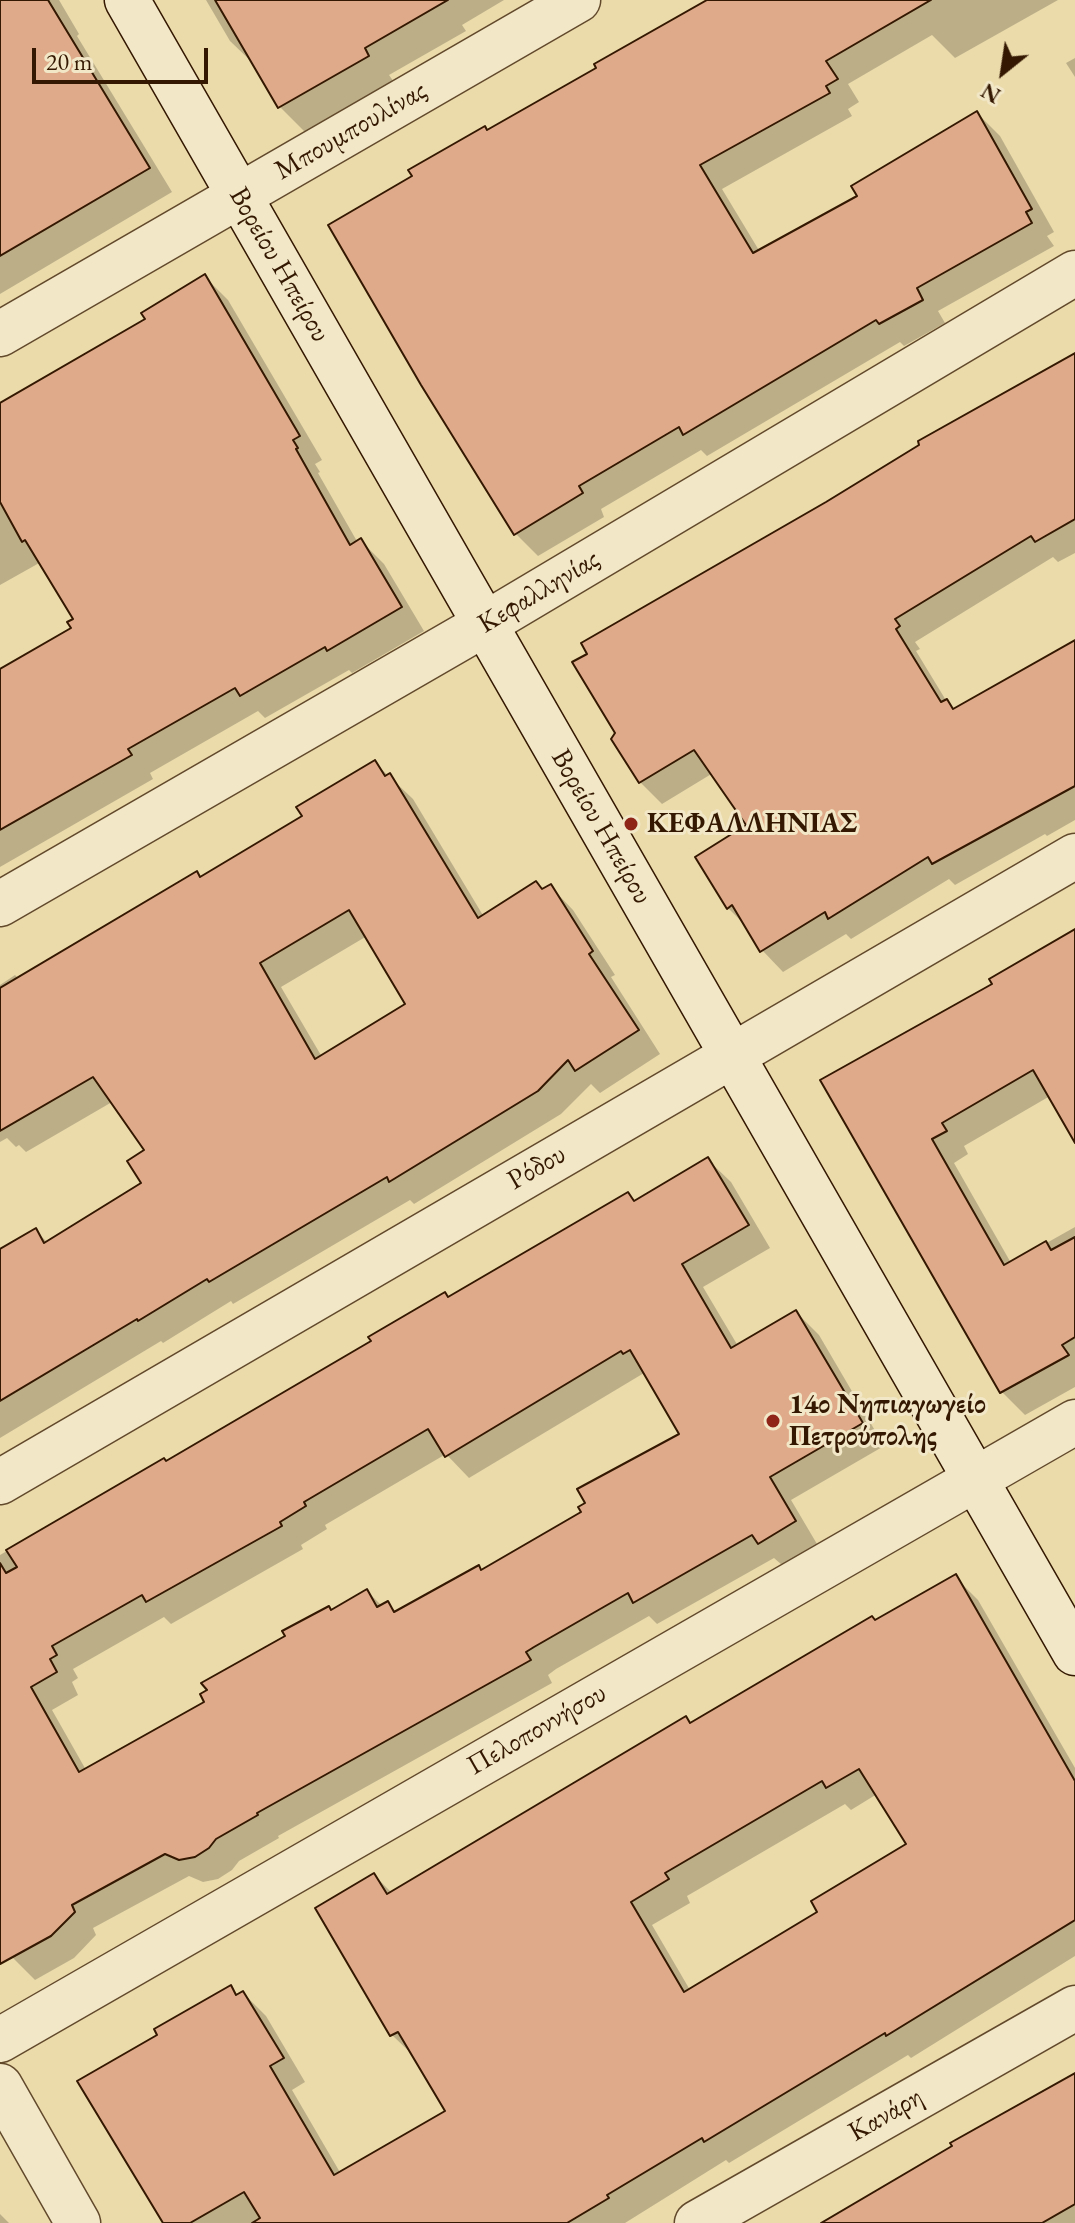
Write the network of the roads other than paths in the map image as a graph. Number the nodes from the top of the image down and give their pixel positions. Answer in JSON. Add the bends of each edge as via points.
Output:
{"nodes":[{"id":1,"x":127,"y":0,"type":"edge"},
{"id":2,"x":578,"y":0,"type":"edge"},
{"id":3,"x":239,"y":195,"type":"junction"},
{"id":4,"x":1075,"y":273,"type":"edge"},
{"id":5,"x":0,"y":334,"type":"edge"},
{"id":6,"x":485,"y":624,"type":"junction"},
{"id":7,"x":1075,"y":856,"type":"edge"},
{"id":8,"x":0,"y":904,"type":"edge"},
{"id":9,"x":731,"y":1054,"type":"junction"},
{"id":10,"x":1075,"y":1422,"type":"edge"},
{"id":11,"x":975,"y":1478,"type":"junction"},
{"id":12,"x":0,"y":1482,"type":"edge"},
{"id":13,"x":1075,"y":1653,"type":"edge"},
{"id":14,"x":1075,"y":2008,"type":"edge"},
{"id":15,"x":0,"y":2040,"type":"edge"},
{"id":16,"x":0,"y":2086,"type":"edge"},
{"id":17,"x":78,"y":2223,"type":"edge"},
{"id":18,"x":697,"y":2223,"type":"edge"}],
"edges":[{"from":1,"to":3,"type":"street","name":"Βορείου Ηπείρου"},
{"from":2,"to":3,"type":"street","name":"Μπουμπουλίνας"},
{"from":3,"to":5,"type":"street","name":"Μπουμπουλίνας"},
{"from":3,"to":6,"type":"street","name":"Βορείου Ηπείρου"},
{"from":4,"to":6,"type":"street","name":"Κεφαλληνίας"},
{"from":6,"to":8,"type":"street","name":"Κεφαλληνίας"},
{"from":6,"to":9,"type":"street","name":"Βορείου Ηπείρου"},
{"from":7,"to":9,"type":"street","name":"Ρόδου"},
{"from":9,"to":11,"type":"street","name":"Βορείου Ηπείρου"},
{"from":9,"to":12,"type":"street","name":"Ρόδου"},
{"from":10,"to":11,"type":"street","name":"Πελοποννήσου"},
{"from":11,"to":13,"type":"street","name":"Βορείου Ηπείρου"},
{"from":11,"to":15,"type":"street","name":"Πελοποννήσου"},
{"from":14,"to":18,"type":"street","name":"Κανάρη"},
{"from":16,"to":17,"type":"street"}]}
